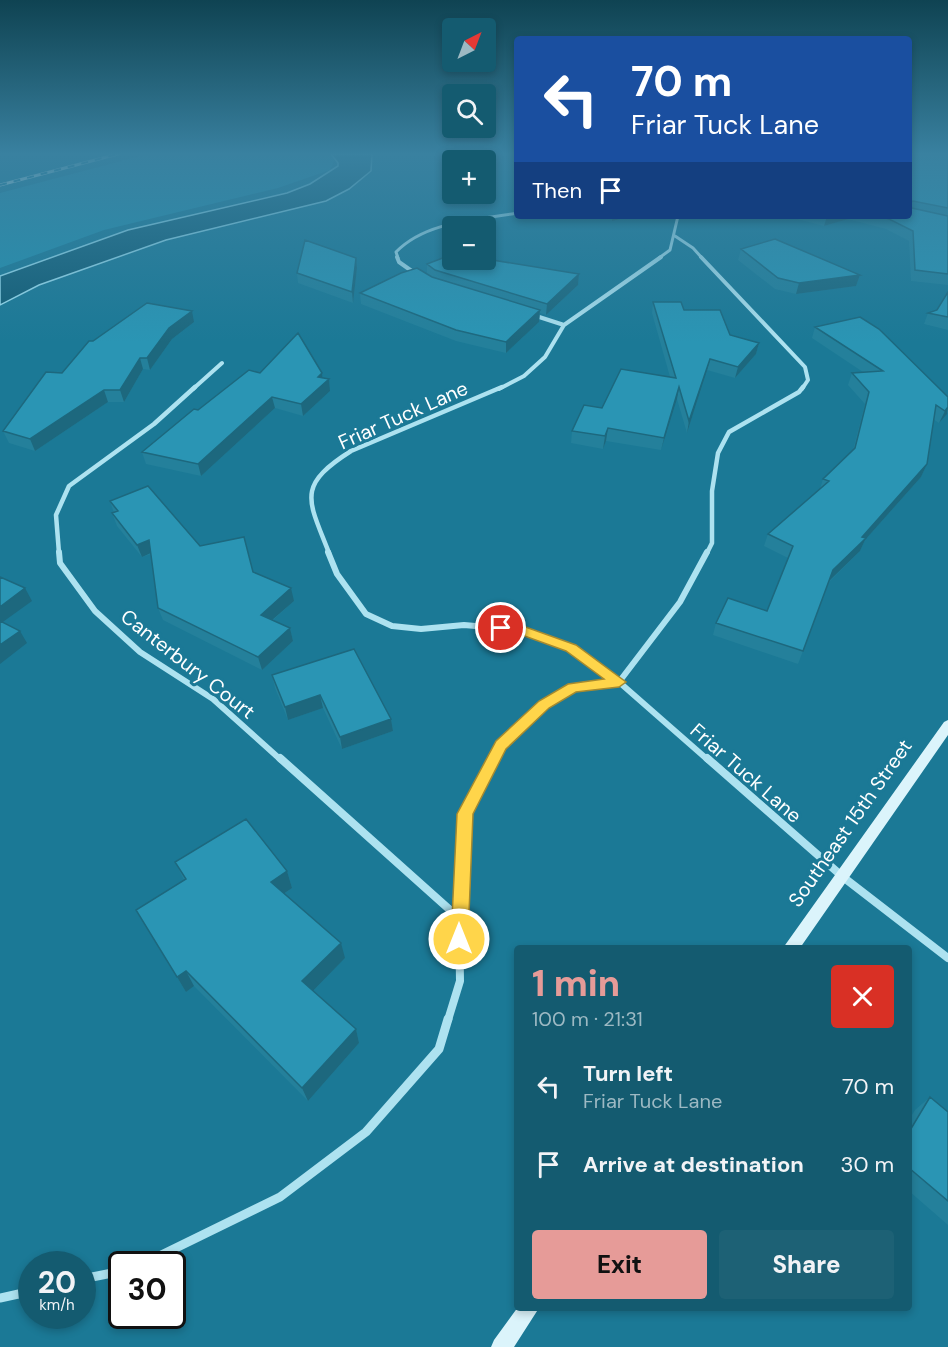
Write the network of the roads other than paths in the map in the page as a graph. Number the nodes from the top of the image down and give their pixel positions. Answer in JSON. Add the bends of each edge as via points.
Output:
{"nodes":[{"id":1,"x":499,"y":217,"type":"edge"},
{"id":2,"x":678,"y":219,"type":"edge"},
{"id":3,"x":675,"y":236,"type":"junction"},
{"id":4,"x":423,"y":278,"type":"edge"},
{"id":5,"x":531,"y":314,"type":"edge"},
{"id":6,"x":564,"y":325,"type":"junction"},
{"id":7,"x":222,"y":363,"type":"dead end"},
{"id":8,"x":619,"y":682,"type":"junction"},
{"id":9,"x":948,"y":725,"type":"edge"},
{"id":10,"x":843,"y":877,"type":"junction"},
{"id":11,"x":459,"y":918,"type":"junction"},
{"id":12,"x":794,"y":945,"type":"edge"},
{"id":13,"x":948,"y":958,"type":"edge"},
{"id":14,"x":170,"y":1251,"type":"edge"},
{"id":15,"x":18,"y":1294,"type":"edge"},
{"id":16,"x":0,"y":1298,"type":"edge"},
{"id":17,"x":527,"y":1311,"type":"edge"},
{"id":18,"x":501,"y":1347,"type":"edge"}],
"edges":[{"from":1,"to":4,"type":"street","via":[[435,230],[401,244],[396,252],[399,262]]},
{"from":2,"to":3,"type":"street","name":"Friar Tuck Lane"},
{"from":3,"to":6,"type":"street","name":"Friar Tuck Lane","via":[[670,250]]},
{"from":3,"to":8,"type":"street","via":[[693,248],[805,367],[808,380],[799,392],[729,432],[718,453],[712,491],[712,543],[680,602]]},
{"from":5,"to":6,"type":"street"},
{"from":6,"to":8,"type":"street","name":"Friar Tuck Lane","via":[[545,357],[524,376],[351,451],[315,480],[309,497],[337,574],[366,614],[392,626],[421,629],[464,625],[520,630],[571,648]]},
{"from":7,"to":11,"type":"street","name":"Canterbury Court","via":[[154,424],[69,486],[56,515],[60,563],[95,611],[140,652],[213,699]]},
{"from":8,"to":10,"type":"street","name":"Friar Tuck Lane"},
{"from":8,"to":11,"type":"street","via":[[573,687],[544,704],[501,745],[465,814]]},
{"from":9,"to":10,"type":"main road","name":"Southeast 15th Street"},
{"from":10,"to":12,"type":"main road","name":"Southeast 15th Street"},
{"from":10,"to":13,"type":"street","name":"Friar Tuck Lane"},
{"from":11,"to":14,"type":"street","via":[[460,981],[439,1049],[366,1132],[280,1197]]},
{"from":15,"to":16,"type":"street"},
{"from":17,"to":18,"type":"main road"}]}
